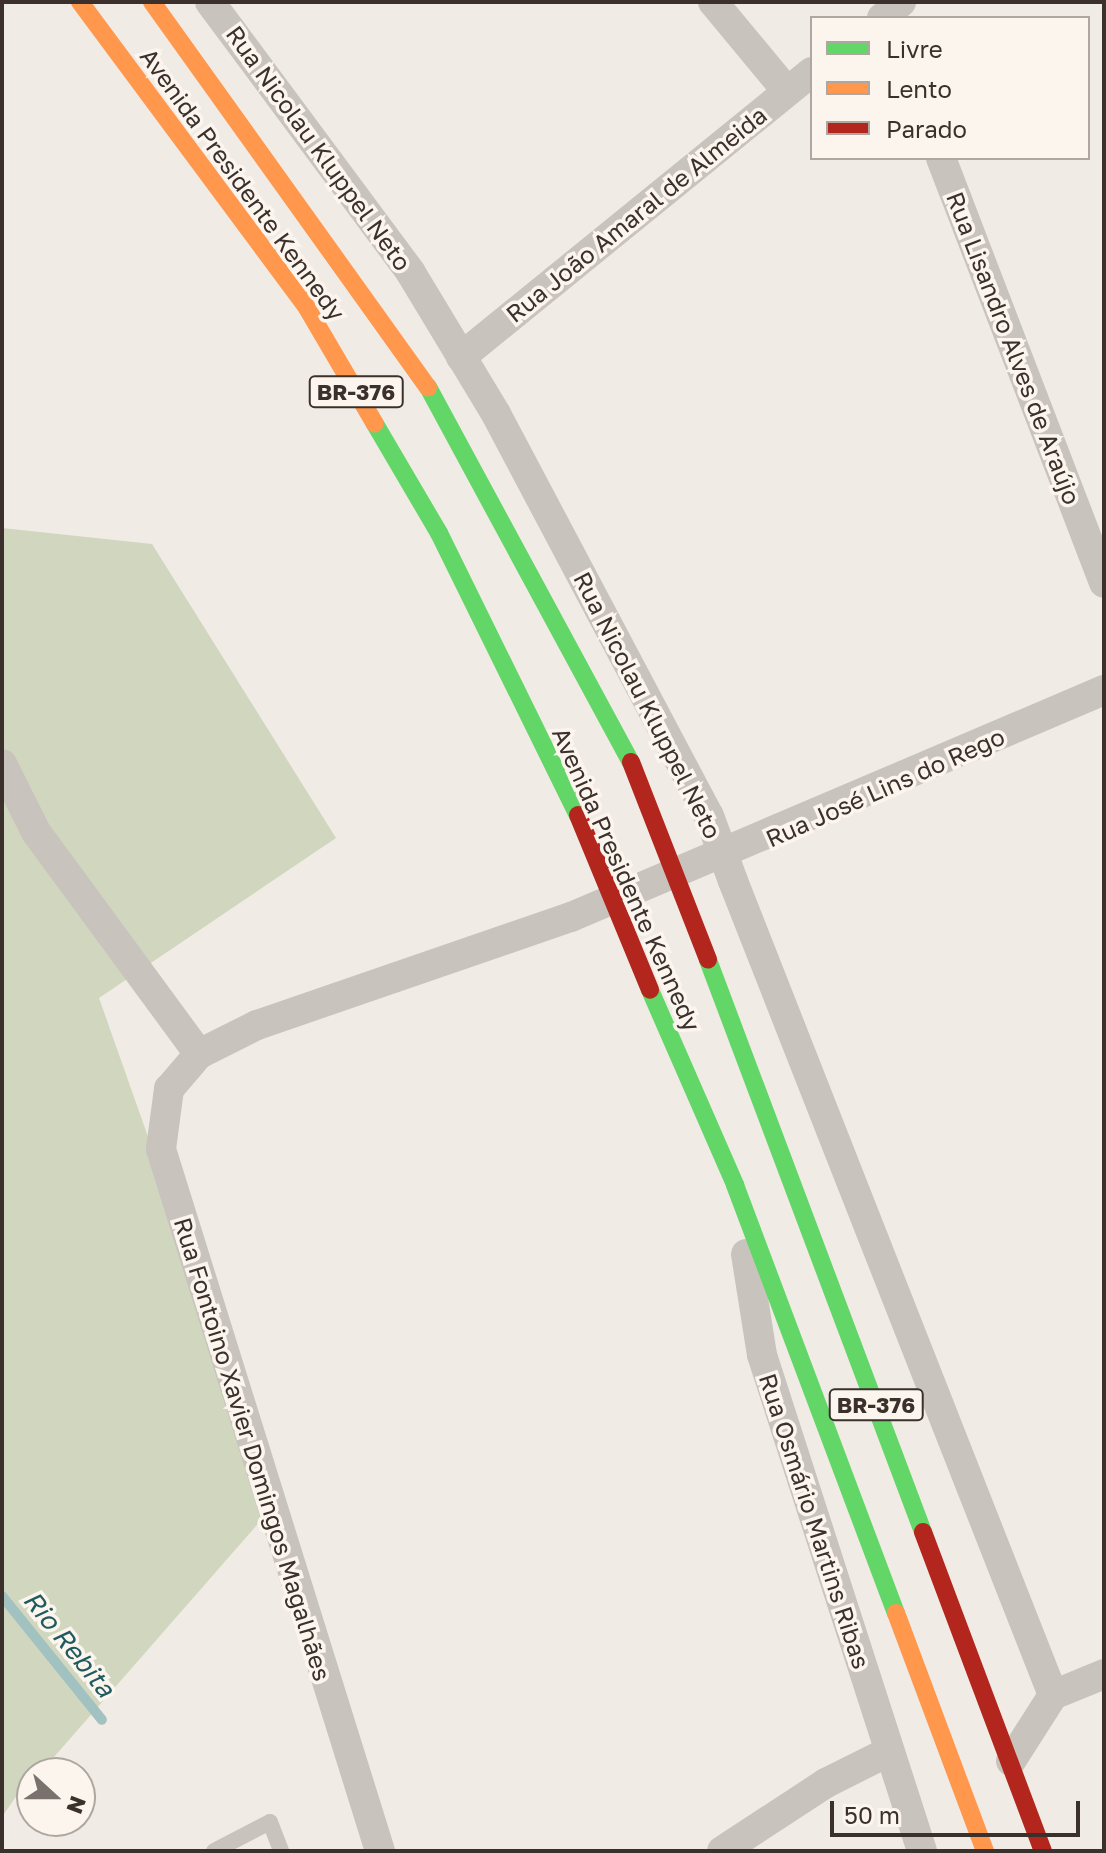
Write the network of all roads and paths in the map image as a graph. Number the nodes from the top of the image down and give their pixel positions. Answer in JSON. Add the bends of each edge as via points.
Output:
{"nodes":[{"id":1,"x":80,"y":2,"type":"edge"},
{"id":2,"x":152,"y":2,"type":"edge"},
{"id":3,"x":210,"y":2,"type":"edge"},
{"id":4,"x":713,"y":2,"type":"edge"},
{"id":5,"x":810,"y":74,"type":"edge"},
{"id":6,"x":787,"y":91,"type":"junction"},
{"id":7,"x":942,"y":160,"type":"edge"},
{"id":8,"x":461,"y":357,"type":"junction"},
{"id":9,"x":1104,"y":583,"type":"edge"},
{"id":10,"x":1104,"y":690,"type":"edge"},
{"id":11,"x":2,"y":764,"type":"edge"},
{"id":12,"x":257,"y":1025,"type":"joint"},
{"id":13,"x":199,"y":1054,"type":"junction"},
{"id":14,"x":735,"y":1185,"type":"junction"},
{"id":15,"x":1104,"y":1674,"type":"edge"},
{"id":16,"x":1053,"y":1695,"type":"junction"},
{"id":17,"x":888,"y":1752,"type":"junction"},
{"id":18,"x":1011,"y":1761,"type":"junction"},
{"id":19,"x":214,"y":1851,"type":"edge"},
{"id":20,"x":281,"y":1851,"type":"edge"},
{"id":21,"x":380,"y":1851,"type":"edge"},
{"id":22,"x":722,"y":1851,"type":"edge"},
{"id":23,"x":922,"y":1851,"type":"edge"},
{"id":24,"x":985,"y":1851,"type":"edge"},
{"id":25,"x":1043,"y":1851,"type":"edge"}],
"edges":[{"from":1,"to":14,"type":"highway","name":"Avenida Presidente Kennedy","number":"BR-376","bridge":true,"via":[[307,308],[439,533],[578,815]]},
{"from":2,"to":18,"type":"highway","name":"Avenida Presidente Kennedy","number":"BR-376","bridge":true,"via":[[431,391],[631,762]]},
{"from":3,"to":8,"type":"street","name":"Rua Nicolau Kluppel Neto","via":[[411,273]]},
{"from":4,"to":6,"type":"street"},
{"from":5,"to":6,"type":"street","name":"Rua João Amaral de Almeida"},
{"from":6,"to":8,"type":"street","name":"Rua João Amaral de Almeida"},
{"from":7,"to":9,"type":"street","name":"Rua Lisandro Alves de Araújo"},
{"from":8,"to":16,"type":"street","name":"Rua Nicolau Kluppel Neto","bridge":true,"via":[[709,816]]},
{"from":10,"to":12,"type":"street","name":"Rua José Lins do Rego","via":[[571,917]]},
{"from":11,"to":13,"type":"street","via":[[36,832]]},
{"from":12,"to":13,"type":"street","name":"Rua Fontoino Xavier Domingos Magalhães"},
{"from":13,"to":21,"type":"street","name":"Rua Fontoino Xavier Domingos Magalhães","via":[[169,1089],[161,1149]]},
{"from":14,"to":17,"type":"street","name":"Rua Osmário Martins Ribas","via":[[762,1355]]},
{"from":14,"to":24,"type":"highway","name":"Avenida Presidente Kennedy","number":"BR-376"},
{"from":15,"to":16,"type":"street"},
{"from":16,"to":18,"type":"street"},
{"from":17,"to":22,"type":"street","via":[[826,1783]]},
{"from":17,"to":23,"type":"street","name":"Rua Osmário Martins Ribas"},
{"from":18,"to":25,"type":"highway","name":"Avenida Presidente Kennedy","number":"BR-376"},
{"from":19,"to":20,"type":"lane","via":[[270,1822]]}]}
